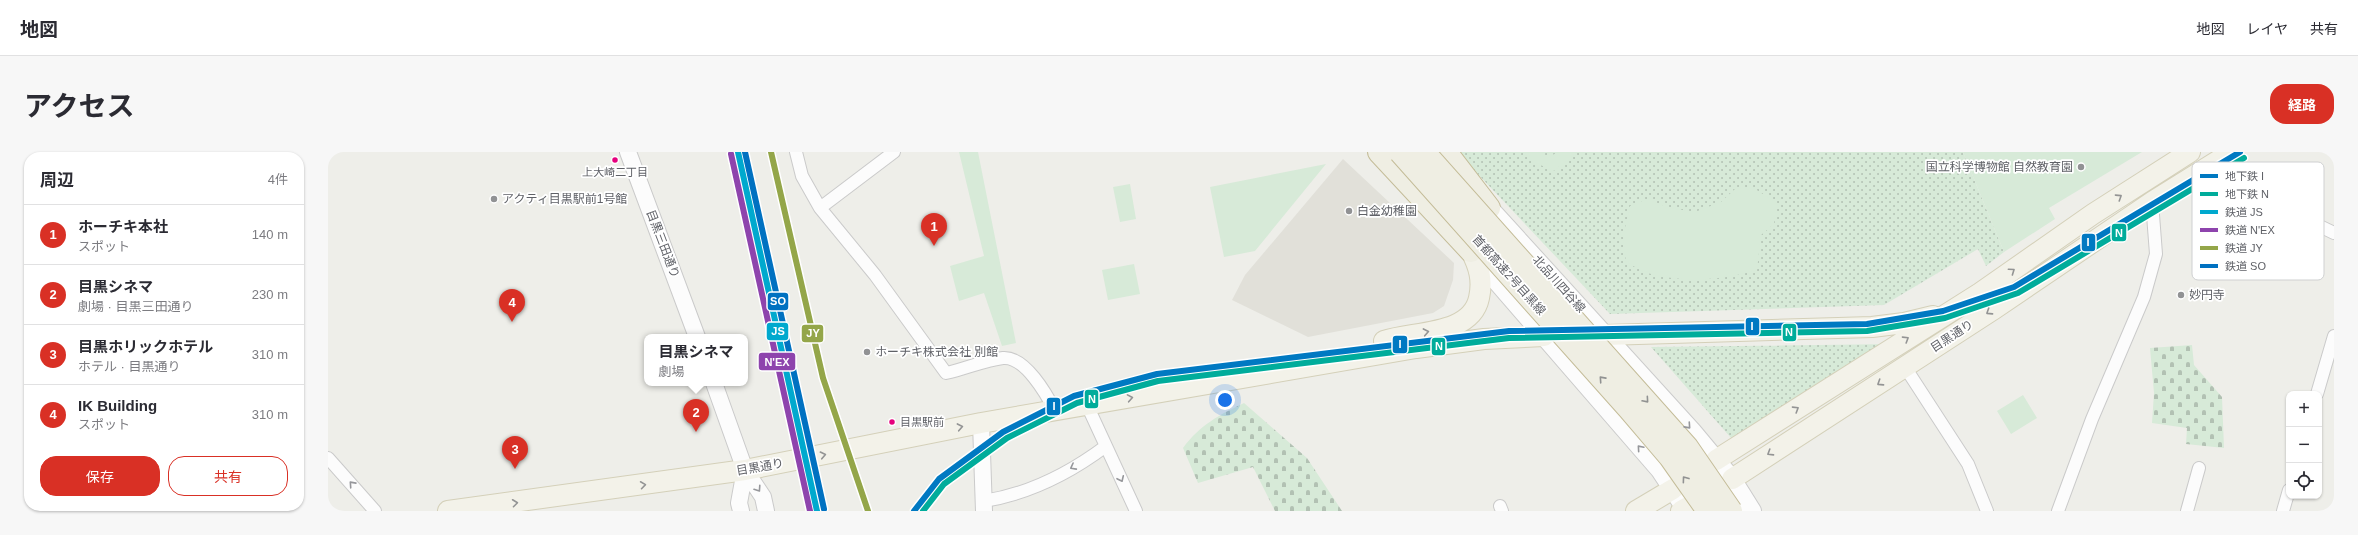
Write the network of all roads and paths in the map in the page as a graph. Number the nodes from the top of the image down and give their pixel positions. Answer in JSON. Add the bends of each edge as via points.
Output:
{"nodes":[{"id":1,"x":628,"y":152,"type":"edge"},
{"id":2,"x":796,"y":152,"type":"edge"},
{"id":3,"x":894,"y":152,"type":"edge"},
{"id":4,"x":1424,"y":152,"type":"edge"},
{"id":5,"x":1439,"y":152,"type":"edge"},
{"id":6,"x":1446,"y":152,"type":"edge"},
{"id":7,"x":2190,"y":152,"type":"edge"},
{"id":8,"x":2232,"y":152,"type":"edge"},
{"id":9,"x":1389,"y":156,"type":"edge"},
{"id":10,"x":2214,"y":162,"type":"edge"},
{"id":11,"x":2192,"y":176,"type":"edge"},
{"id":12,"x":2152,"y":202,"type":"junction"},
{"id":13,"x":820,"y":208,"type":"junction"},
{"id":14,"x":1489,"y":208,"type":"junction"},
{"id":15,"x":2324,"y":228,"type":"edge"},
{"id":16,"x":2334,"y":233,"type":"edge"},
{"id":17,"x":1471,"y":251,"type":"junction"},
{"id":18,"x":1980,"y":293,"type":"junction"},
{"id":19,"x":696,"y":334,"type":"edge"},
{"id":20,"x":1605,"y":335,"type":"junction"},
{"id":21,"x":1544,"y":336,"type":"junction"},
{"id":22,"x":2334,"y":336,"type":"edge"},
{"id":23,"x":1308,"y":366,"type":"junction"},
{"id":24,"x":1905,"y":367,"type":"junction"},
{"id":25,"x":715,"y":386,"type":"edge"},
{"id":26,"x":2318,"y":391,"type":"edge"},
{"id":27,"x":1087,"y":405,"type":"junction"},
{"id":28,"x":1055,"y":411,"type":"junction"},
{"id":29,"x":981,"y":423,"type":"junction"},
{"id":30,"x":1106,"y":446,"type":"junction"},
{"id":31,"x":328,"y":458,"type":"edge"},
{"id":32,"x":1716,"y":460,"type":"junction"},
{"id":33,"x":2199,"y":468,"type":"dead end"},
{"id":34,"x":745,"y":470,"type":"junction"},
{"id":35,"x":1732,"y":479,"type":"junction"},
{"id":36,"x":1673,"y":489,"type":"junction"},
{"id":37,"x":2286,"y":499,"type":"edge"},
{"id":38,"x":984,"y":506,"type":"edge"},
{"id":39,"x":1685,"y":510,"type":"edge"},
{"id":40,"x":375,"y":511,"type":"edge"},
{"id":41,"x":448,"y":511,"type":"edge"},
{"id":42,"x":741,"y":511,"type":"edge"},
{"id":43,"x":766,"y":511,"type":"edge"},
{"id":44,"x":1136,"y":511,"type":"edge"},
{"id":45,"x":1636,"y":511,"type":"edge"},
{"id":46,"x":1708,"y":511,"type":"edge"},
{"id":47,"x":1731,"y":511,"type":"edge"},
{"id":48,"x":1752,"y":511,"type":"edge"},
{"id":49,"x":1987,"y":511,"type":"edge"},
{"id":50,"x":2058,"y":511,"type":"edge"},
{"id":51,"x":2187,"y":511,"type":"edge"},
{"id":52,"x":2283,"y":511,"type":"edge"}],
"edges":[{"from":1,"to":19,"type":"street","name":"目黒三田通り"},
{"from":2,"to":13,"type":"street","via":[[802,176]]},
{"from":3,"to":13,"type":"street"},
{"from":4,"to":47,"type":"highway","name":"首都高速2号目黒線","one_way":true,"bridge":true,"via":[[1687,447]]},
{"from":5,"to":14,"type":"main road","name":"北品川四谷線"},
{"from":6,"to":14,"type":"highway"},
{"from":18,"to":7,"type":"main road","name":"目黒通り","one_way":true,"via":[[2093,214]]},
{"from":8,"to":10,"type":"main road","name":"目黒通り"},
{"from":9,"to":17,"type":"highway"},
{"from":46,"to":9,"type":"highway","name":"首都高速2号目黒線","one_way":true,"bridge":true,"via":[[1670,457],[1629,409]]},
{"from":11,"to":12,"type":"main road","name":"目黒通り"},
{"from":12,"to":24,"type":"main road","name":"目黒通り","one_way":true},
{"from":12,"to":50,"type":"street","via":[[2156,254],[2144,297],[2092,419]]},
{"from":13,"to":28,"type":"street","via":[[875,276],[946,373],[1004,358],[1021,364],[1046,392]]},
{"from":14,"to":20,"type":"main road","name":"北品川四谷線"},
{"from":15,"to":16,"type":"street"},
{"from":17,"to":21,"type":"main road"},
{"from":23,"to":17,"type":"main road","one_way":true,"via":[[1392,338],[1450,327],[1467,318],[1477,307],[1481,288],[1479,268]]},
{"from":18,"to":20,"type":"main road","name":"目黒通り","via":[[1940,315],[1872,327]]},
{"from":32,"to":18,"type":"main road","name":"目黒通り","one_way":true},
{"from":20,"to":32,"type":"main road","name":"北品川四谷線","one_way":true},
{"from":21,"to":23,"type":"main road","name":"目黒通り","via":[[1476,340]]},
{"from":36,"to":21,"type":"main road","one_way":true,"via":[[1660,470]]},
{"from":22,"to":26,"type":"street"},
{"from":27,"to":23,"type":"main road","name":"目黒通り","one_way":true},
{"from":24,"to":35,"type":"main road","name":"目黒通り","one_way":true},
{"from":24,"to":49,"type":"street","via":[[1968,464]]},
{"from":25,"to":34,"type":"street"},
{"from":27,"to":28,"type":"main road","name":"目黒通り"},
{"from":27,"to":30,"type":"street"},
{"from":28,"to":29,"type":"main road","name":"目黒通り"},
{"from":34,"to":29,"type":"main road","name":"目黒通り","one_way":true},
{"from":29,"to":38,"type":"street"},
{"from":30,"to":38,"type":"street","one_way":true,"via":[[1089,459],[1032,489]]},
{"from":30,"to":44,"type":"street","one_way":true},
{"from":40,"to":31,"type":"street","one_way":true},
{"from":32,"to":35,"type":"main road","name":"北品川四谷線"},
{"from":33,"to":51,"type":"street"},
{"from":41,"to":34,"type":"main road","name":"目黒通り","one_way":true},
{"from":34,"to":42,"type":"street","via":[[739,503]]},
{"from":34,"to":43,"type":"street","one_way":true,"via":[[763,497]]},
{"from":35,"to":48,"type":"main road","name":"北品川四谷線"},
{"from":36,"to":39,"type":"main road"},
{"from":36,"to":45,"type":"main road"},
{"from":37,"to":52,"type":"street"}]}
